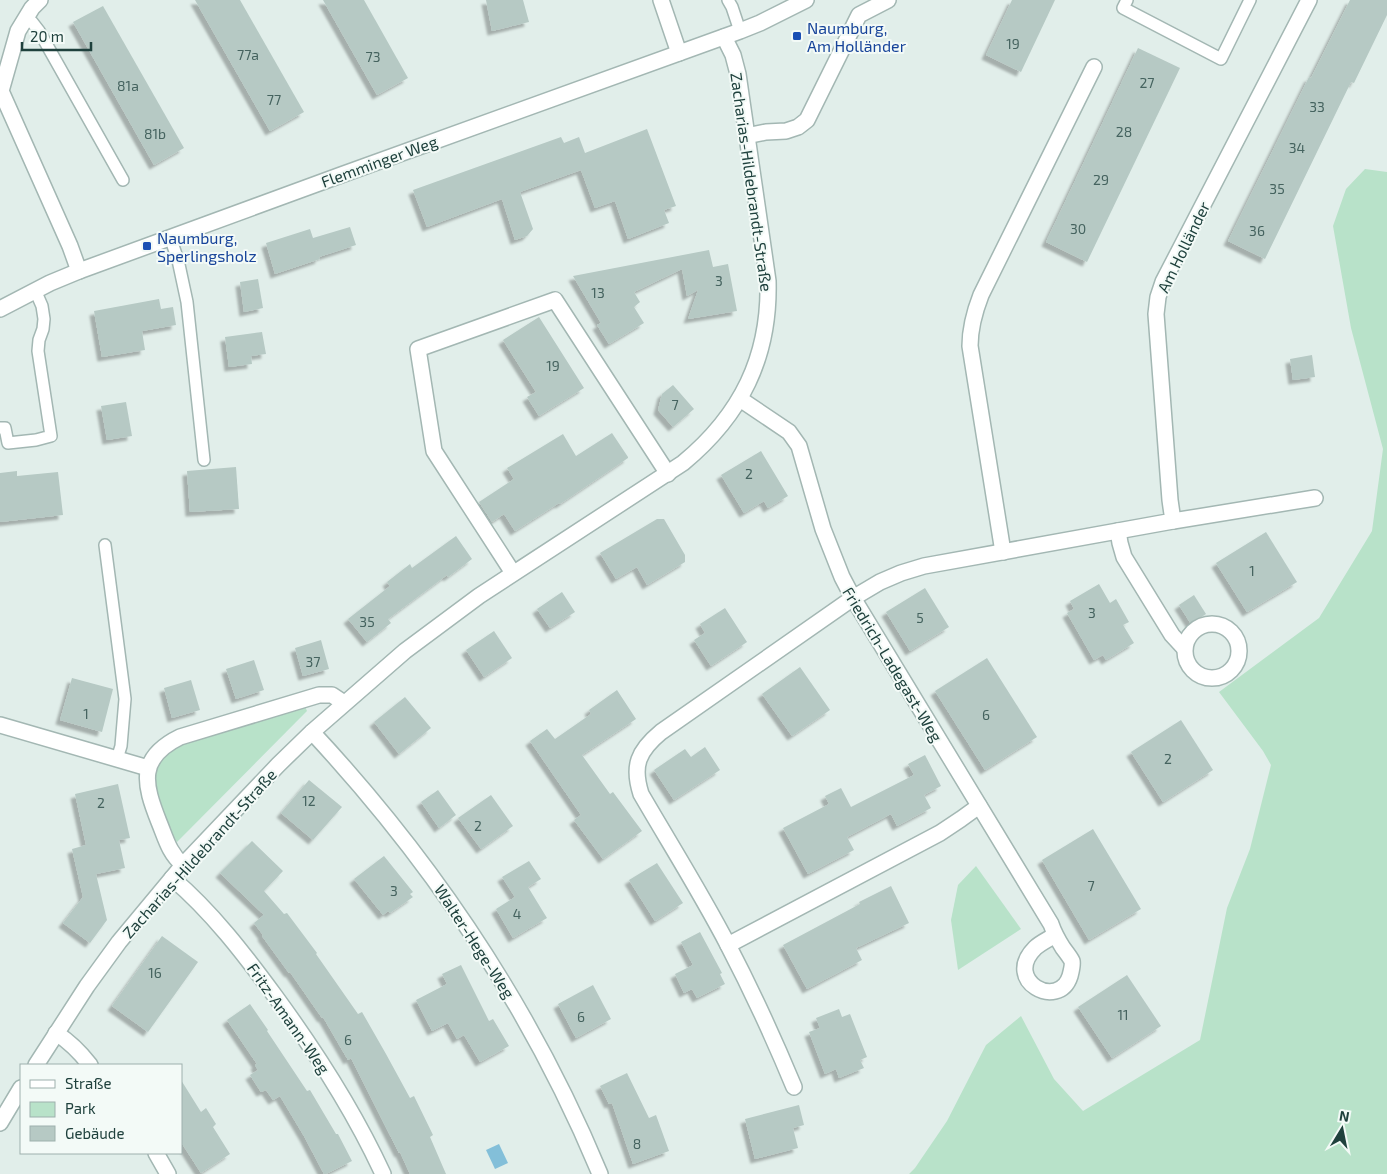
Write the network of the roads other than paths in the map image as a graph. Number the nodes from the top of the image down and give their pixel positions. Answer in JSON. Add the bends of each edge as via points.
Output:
{"nodes":[{"id":1,"x":40,"y":0,"type":"edge"},
{"id":2,"x":661,"y":0,"type":"edge"},
{"id":3,"x":728,"y":0,"type":"edge"},
{"id":4,"x":806,"y":0,"type":"edge"},
{"id":5,"x":888,"y":0,"type":"edge"},
{"id":6,"x":1127,"y":0,"type":"edge"},
{"id":7,"x":1250,"y":0,"type":"edge"},
{"id":8,"x":1309,"y":0,"type":"edge"},
{"id":9,"x":25,"y":17,"type":"junction"},
{"id":10,"x":740,"y":31,"type":"junction"},
{"id":11,"x":724,"y":37,"type":"junction"},
{"id":12,"x":680,"y":52,"type":"junction"},
{"id":13,"x":1094,"y":67,"type":"dead end"},
{"id":14,"x":746,"y":136,"type":"junction"},
{"id":15,"x":123,"y":180,"type":"dead end"},
{"id":16,"x":170,"y":237,"type":"junction"},
{"id":17,"x":79,"y":271,"type":"junction"},
{"id":18,"x":35,"y":290,"type":"junction"},
{"id":19,"x":0,"y":309,"type":"edge"},
{"id":20,"x":740,"y":399,"type":"junction"},
{"id":21,"x":0,"y":428,"type":"edge"},
{"id":22,"x":204,"y":460,"type":"dead end"},
{"id":23,"x":668,"y":474,"type":"junction"},
{"id":24,"x":1315,"y":498,"type":"dead end"},
{"id":25,"x":1173,"y":521,"type":"junction"},
{"id":26,"x":1118,"y":531,"type":"junction"},
{"id":27,"x":105,"y":545,"type":"dead end"},
{"id":28,"x":1003,"y":552,"type":"junction"},
{"id":29,"x":512,"y":573,"type":"junction"},
{"id":30,"x":853,"y":598,"type":"junction"},
{"id":31,"x":1184,"y":648,"type":"dead end"},
{"id":32,"x":344,"y":703,"type":"junction"},
{"id":33,"x":0,"y":725,"type":"edge"},
{"id":34,"x":312,"y":732,"type":"junction"},
{"id":35,"x":117,"y":759,"type":"junction"},
{"id":36,"x":148,"y":768,"type":"junction"},
{"id":37,"x":978,"y":806,"type":"junction"},
{"id":38,"x":184,"y":865,"type":"junction"},
{"id":39,"x":172,"y":878,"type":"junction"},
{"id":40,"x":1055,"y":936,"type":"dead end"},
{"id":41,"x":728,"y":945,"type":"junction"},
{"id":42,"x":56,"y":1033,"type":"junction"},
{"id":43,"x":37,"y":1064,"type":"edge"},
{"id":44,"x":89,"y":1064,"type":"edge"},
{"id":45,"x":794,"y":1086,"type":"dead end"},
{"id":46,"x":20,"y":1090,"type":"edge"},
{"id":47,"x":0,"y":1123,"type":"edge"},
{"id":48,"x":157,"y":1154,"type":"edge"},
{"id":49,"x":168,"y":1174,"type":"edge"},
{"id":50,"x":383,"y":1174,"type":"edge"},
{"id":51,"x":600,"y":1174,"type":"edge"}],
"edges":[{"from":1,"to":9,"type":"street"},
{"from":2,"to":12,"type":"street"},
{"from":3,"to":10,"type":"lane"},
{"from":4,"to":10,"type":"street","name":"Flemminger Weg"},
{"from":5,"to":14,"type":"street","via":[[859,15],[807,120],[786,131]]},
{"from":6,"to":7,"type":"lane","via":[[1123,8],[1221,59]]},
{"from":8,"to":25,"type":"street","name":"Am Holländer","via":[[1158,297],[1156,314]]},
{"from":9,"to":15,"type":"lane","via":[[38,31]]},
{"from":9,"to":17,"type":"street","via":[[1,91]]},
{"from":10,"to":11,"type":"street","name":"Flemminger Weg"},
{"from":11,"to":12,"type":"street","name":"Flemminger Weg"},
{"from":11,"to":14,"type":"street","name":"Zacharias-Hildebrandt-Straße","via":[[738,74]]},
{"from":12,"to":16,"type":"street","name":"Flemminger Weg"},
{"from":13,"to":28,"type":"street","via":[[980,296],[970,332]]},
{"from":14,"to":20,"type":"street","name":"Zacharias-Hildebrandt-Straße","via":[[769,302],[761,350]]},
{"from":16,"to":17,"type":"street","name":"Flemminger Weg"},
{"from":16,"to":22,"type":"lane","via":[[187,302]]},
{"from":17,"to":18,"type":"street","name":"Flemminger Weg"},
{"from":18,"to":19,"type":"street","name":"Flemminger Weg"},
{"from":18,"to":21,"type":"lane","via":[[44,319],[38,351],[51,436],[8,443],[5,428]]},
{"from":20,"to":23,"type":"street","name":"Zacharias-Hildebrandt-Straße","via":[[700,449]]},
{"from":20,"to":30,"type":"street","name":"Friedrich-Ladegast-Weg","via":[[789,432],[799,446],[832,555]]},
{"from":23,"to":29,"type":"street","name":"Zacharias-Hildebrandt-Straße"},
{"from":23,"to":29,"type":"street","via":[[555,300],[418,349],[434,451]]},
{"from":24,"to":25,"type":"street"},
{"from":25,"to":26,"type":"street"},
{"from":26,"to":28,"type":"street"},
{"from":26,"to":31,"type":"street","via":[[1124,557],[1172,635]]},
{"from":27,"to":35,"type":"lane","via":[[125,699]]},
{"from":28,"to":30,"type":"street","via":[[901,573]]},
{"from":29,"to":32,"type":"street","name":"Zacharias-Hildebrandt-Straße","via":[[405,651]]},
{"from":30,"to":37,"type":"street","name":"Friedrich-Ladegast-Weg"},
{"from":30,"to":41,"type":"street","via":[[661,732],[640,756],[636,768],[641,794]]},
{"from":32,"to":34,"type":"street","name":"Zacharias-Hildebrandt-Straße"},
{"from":32,"to":36,"type":"street","via":[[332,695],[319,695],[180,737],[160,749]]},
{"from":33,"to":35,"type":"street"},
{"from":34,"to":38,"type":"street","name":"Zacharias-Hildebrandt-Straße"},
{"from":34,"to":51,"type":"street","name":"Walter-Hege-Weg","via":[[415,853],[468,927],[542,1049]]},
{"from":35,"to":36,"type":"street"},
{"from":36,"to":38,"type":"street","via":[[146,780],[153,808],[169,848]]},
{"from":37,"to":40,"type":"street","name":"Friedrich-Ladegast-Weg","via":[[1051,924]]},
{"from":37,"to":41,"type":"street","via":[[940,833]]},
{"from":38,"to":39,"type":"street","name":"Zacharias-Hildebrandt-Straße"},
{"from":39,"to":42,"type":"street","name":"Zacharias-Hildebrandt-Straße","via":[[119,942]]},
{"from":39,"to":50,"type":"street","name":"Fritz-Amann-Weg","via":[[224,931],[294,1022],[339,1091]]},
{"from":41,"to":45,"type":"street"},
{"from":42,"to":43,"type":"street","name":"Zacharias-Hildebrandt-Straße"},
{"from":42,"to":44,"type":"street","via":[[68,1040]]},
{"from":46,"to":47,"type":"street"},
{"from":48,"to":49,"type":"street"}]}
